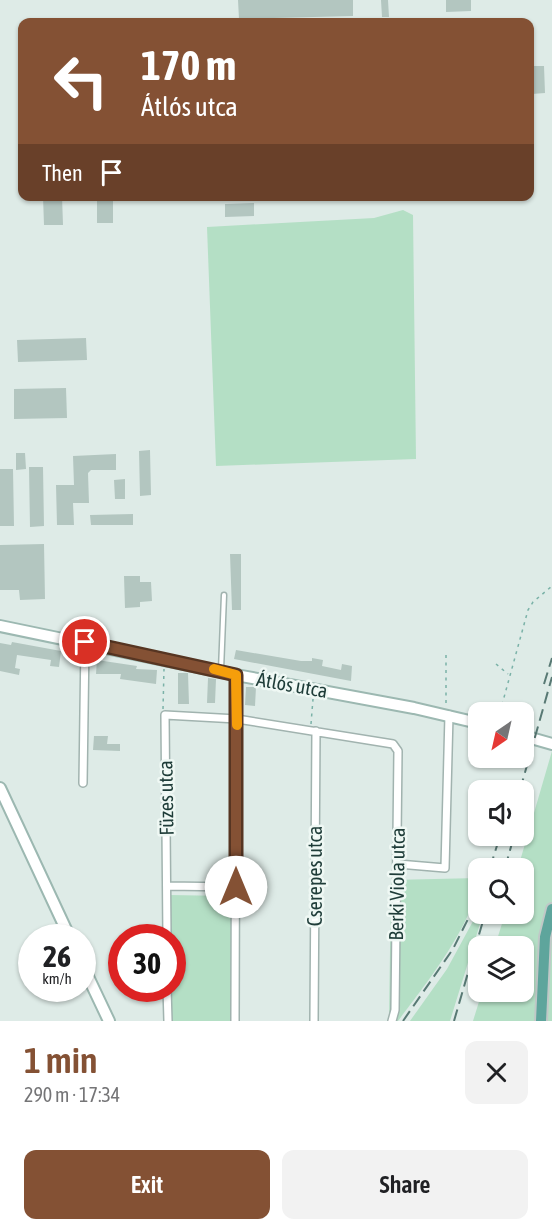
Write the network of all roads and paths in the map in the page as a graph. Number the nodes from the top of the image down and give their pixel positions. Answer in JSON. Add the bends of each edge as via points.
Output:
{"nodes":[{"id":1,"x":552,"y":586,"type":"edge"},
{"id":2,"x":224,"y":595,"type":"dead end"},
{"id":3,"x":0,"y":626,"type":"edge"},
{"id":4,"x":85,"y":642,"type":"junction"},
{"id":5,"x":446,"y":655,"type":"dead end"},
{"id":6,"x":164,"y":659,"type":"junction"},
{"id":7,"x":496,"y":664,"type":"dead end"},
{"id":8,"x":220,"y":671,"type":"junction"},
{"id":9,"x":509,"y":674,"type":"junction"},
{"id":10,"x":236,"y":675,"type":"junction"},
{"id":11,"x":314,"y":688,"type":"junction"},
{"id":12,"x":502,"y":702,"type":"edge"},
{"id":13,"x":165,"y":715,"type":"junction"},
{"id":14,"x":448,"y":715,"type":"junction"},
{"id":15,"x":237,"y":719,"type":"junction"},
{"id":16,"x":468,"y":720,"type":"edge"},
{"id":17,"x":313,"y":731,"type":"junction"},
{"id":18,"x":534,"y":739,"type":"edge"},
{"id":19,"x":552,"y":744,"type":"edge"},
{"id":20,"x":83,"y":783,"type":"dead end"},
{"id":21,"x":0,"y":788,"type":"edge"},
{"id":22,"x":398,"y":864,"type":"junction"},
{"id":23,"x":167,"y":886,"type":"junction"},
{"id":24,"x":236,"y":887,"type":"junction"},
{"id":25,"x":552,"y":909,"type":"edge"},
{"id":26,"x":63,"y":924,"type":"edge"},
{"id":27,"x":167,"y":924,"type":"edge"},
{"id":28,"x":96,"y":994,"type":"edge"},
{"id":29,"x":167,"y":1002,"type":"edge"},
{"id":30,"x":109,"y":1021,"type":"edge"},
{"id":31,"x":168,"y":1021,"type":"edge"},
{"id":32,"x":236,"y":1021,"type":"edge"},
{"id":33,"x":314,"y":1021,"type":"edge"},
{"id":34,"x":392,"y":1021,"type":"edge"},
{"id":35,"x":541,"y":1021,"type":"edge"}],
"edges":[{"from":1,"to":9,"type":"path","via":[[528,610]]},
{"from":2,"to":8,"type":"lane"},
{"from":3,"to":4,"type":"street","name":"Átlós utca"},
{"from":4,"to":6,"type":"street","name":"Átlós utca"},
{"from":4,"to":20,"type":"street"},
{"from":5,"to":14,"type":"path"},
{"from":6,"to":8,"type":"street","name":"Átlós utca"},
{"from":6,"to":13,"type":"path"},
{"from":7,"to":9,"type":"path"},
{"from":8,"to":10,"type":"street","name":"Átlós utca"},
{"from":9,"to":12,"type":"path"},
{"from":10,"to":11,"type":"street","name":"Átlós utca"},
{"from":10,"to":15,"type":"street"},
{"from":11,"to":14,"type":"street","name":"Átlós utca"},
{"from":11,"to":17,"type":"path"},
{"from":13,"to":15,"type":"street"},
{"from":13,"to":23,"type":"street","name":"Füzes utca"},
{"from":14,"to":16,"type":"street","name":"Átlós utca"},
{"from":14,"to":22,"type":"street","via":[[445,867]]},
{"from":15,"to":17,"type":"street"},
{"from":15,"to":24,"type":"street"},
{"from":17,"to":22,"type":"street","name":"Berki Viola utca","via":[[393,744],[396,748]]},
{"from":17,"to":33,"type":"street","name":"Cserepes utca"},
{"from":18,"to":19,"type":"street"},
{"from":21,"to":26,"type":"street"},
{"from":22,"to":34,"type":"street","name":"Berki Viola utca"},
{"from":23,"to":24,"type":"street"},
{"from":23,"to":27,"type":"street","name":"Füzes utca"},
{"from":24,"to":32,"type":"street"},
{"from":25,"to":35,"type":"main road","via":[[545,938]]},
{"from":28,"to":30,"type":"street"},
{"from":29,"to":31,"type":"street"}]}
